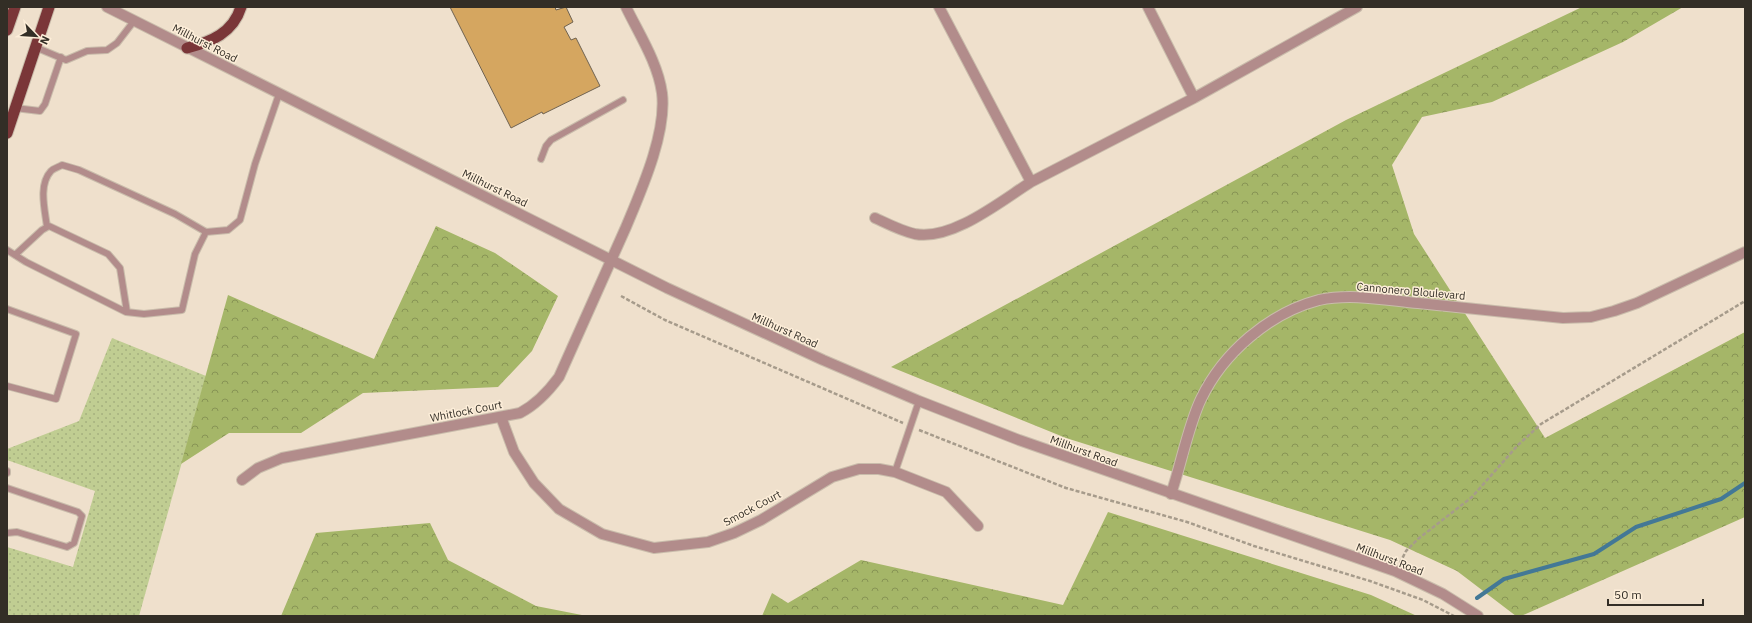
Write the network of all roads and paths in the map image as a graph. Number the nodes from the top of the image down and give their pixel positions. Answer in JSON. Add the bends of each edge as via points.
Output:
{"nodes":[{"id":1,"x":15,"y":7,"type":"edge"},
{"id":2,"x":49,"y":7,"type":"edge"},
{"id":3,"x":107,"y":7,"type":"edge"},
{"id":4,"x":241,"y":7,"type":"edge"},
{"id":5,"x":626,"y":7,"type":"edge"},
{"id":6,"x":939,"y":7,"type":"edge"},
{"id":7,"x":1148,"y":7,"type":"edge"},
{"id":8,"x":1357,"y":7,"type":"edge"},
{"id":9,"x":134,"y":21,"type":"junction"},
{"id":10,"x":8,"y":27,"type":"edge"},
{"id":11,"x":35,"y":48,"type":"junction"},
{"id":12,"x":187,"y":48,"type":"junction"},
{"id":13,"x":61,"y":57,"type":"junction"},
{"id":14,"x":279,"y":94,"type":"junction"},
{"id":15,"x":1194,"y":98,"type":"junction"},
{"id":16,"x":623,"y":100,"type":"dead end"},
{"id":17,"x":15,"y":108,"type":"junction"},
{"id":18,"x":7,"y":133,"type":"edge"},
{"id":19,"x":541,"y":159,"type":"dead end"},
{"id":20,"x":1031,"y":182,"type":"junction"},
{"id":21,"x":875,"y":218,"type":"dead end"},
{"id":22,"x":47,"y":227,"type":"junction"},
{"id":23,"x":206,"y":232,"type":"junction"},
{"id":24,"x":7,"y":250,"type":"edge"},
{"id":25,"x":1745,"y":252,"type":"edge"},
{"id":26,"x":15,"y":255,"type":"junction"},
{"id":27,"x":612,"y":259,"type":"junction"},
{"id":28,"x":621,"y":296,"type":"dead end"},
{"id":29,"x":1745,"y":301,"type":"edge"},
{"id":30,"x":7,"y":308,"type":"edge"},
{"id":31,"x":126,"y":312,"type":"junction"},
{"id":32,"x":7,"y":386,"type":"edge"},
{"id":33,"x":919,"y":401,"type":"junction"},
{"id":34,"x":501,"y":417,"type":"junction"},
{"id":35,"x":911,"y":426,"type":"junction"},
{"id":36,"x":895,"y":472,"type":"junction"},
{"id":37,"x":242,"y":480,"type":"dead end"},
{"id":38,"x":7,"y":488,"type":"edge"},
{"id":39,"x":1171,"y":494,"type":"junction"},
{"id":40,"x":978,"y":526,"type":"dead end"},
{"id":41,"x":7,"y":533,"type":"edge"},
{"id":42,"x":1395,"y":571,"type":"junction"},
{"id":43,"x":1454,"y":616,"type":"edge"},
{"id":44,"x":1478,"y":616,"type":"edge"}],
"edges":[{"from":1,"to":10,"type":"highway"},
{"from":2,"to":11,"type":"highway"},
{"from":3,"to":9,"type":"street","name":"Millhurst Road"},
{"from":4,"to":12,"type":"highway","via":[[238,17],[226,31]]},
{"from":5,"to":27,"type":"street","name":"Whitlock Court","via":[[654,63],[662,94],[661,124],[641,192]]},
{"from":6,"to":20,"type":"street"},
{"from":7,"to":15,"type":"street"},
{"from":8,"to":15,"type":"street"},
{"from":9,"to":12,"type":"street","name":"Millhurst Road"},
{"from":9,"to":13,"type":"lane","via":[[117,43],[107,50],[87,51],[66,60]]},
{"from":11,"to":13,"type":"lane"},
{"from":11,"to":17,"type":"highway"},
{"from":12,"to":14,"type":"street","name":"Millhurst Road"},
{"from":13,"to":17,"type":"lane","via":[[45,104],[40,111]]},
{"from":14,"to":23,"type":"lane","via":[[255,164],[240,220],[228,230]]},
{"from":14,"to":27,"type":"street","name":"Millhurst Road"},
{"from":15,"to":20,"type":"street"},
{"from":16,"to":19,"type":"lane","via":[[551,140]]},
{"from":17,"to":18,"type":"highway"},
{"from":20,"to":21,"type":"street","via":[[969,221],[936,234],[916,234],[900,230]]},
{"from":22,"to":23,"type":"lane","via":[[44,182],[51,171],[62,165],[80,170],[169,211]]},
{"from":22,"to":26,"type":"lane"},
{"from":22,"to":31,"type":"lane","via":[[108,254],[120,268]]},
{"from":23,"to":31,"type":"lane","via":[[195,254],[182,310],[144,314]]},
{"from":24,"to":26,"type":"lane"},
{"from":25,"to":39,"type":"street","name":"Cannonero Bloulevard","via":[[1637,303],[1591,317],[1563,318],[1358,297],[1320,300],[1298,307],[1250,337],[1214,377],[1201,400]]},
{"from":26,"to":31,"type":"lane"},
{"from":27,"to":33,"type":"street","name":"Millhurst Road","via":[[755,329]]},
{"from":27,"to":34,"type":"street","name":"Whitlock Court","via":[[559,377],[533,406],[520,413]]},
{"from":28,"to":35,"type":"path","via":[[665,320]]},
{"from":29,"to":42,"type":"path","via":[[1541,424],[1518,445],[1472,497],[1406,551]]},
{"from":30,"to":32,"type":"lane","via":[[76,334],[56,399]]},
{"from":33,"to":35,"type":"lane"},
{"from":33,"to":39,"type":"street","name":"Millhurst Road"},
{"from":34,"to":36,"type":"street","name":"Smock Court","via":[[514,452],[534,483],[559,510],[602,534],[654,548],[708,542],[734,533],[761,520],[832,477],[859,469]]},
{"from":34,"to":37,"type":"street","name":"Whitlock Court","via":[[282,458],[258,468]]},
{"from":35,"to":36,"type":"lane"},
{"from":35,"to":43,"type":"path","via":[[1066,488],[1187,522],[1254,546],[1389,588],[1423,600]]},
{"from":36,"to":40,"type":"street","name":"Smock Court","via":[[946,492]]},
{"from":38,"to":41,"type":"lane","via":[[78,512],[82,516],[74,544],[67,547],[16,532]]},
{"from":39,"to":42,"type":"street","name":"Millhurst Road"},
{"from":42,"to":44,"type":"street","name":"Millhurst Road","via":[[1443,594]]}]}
